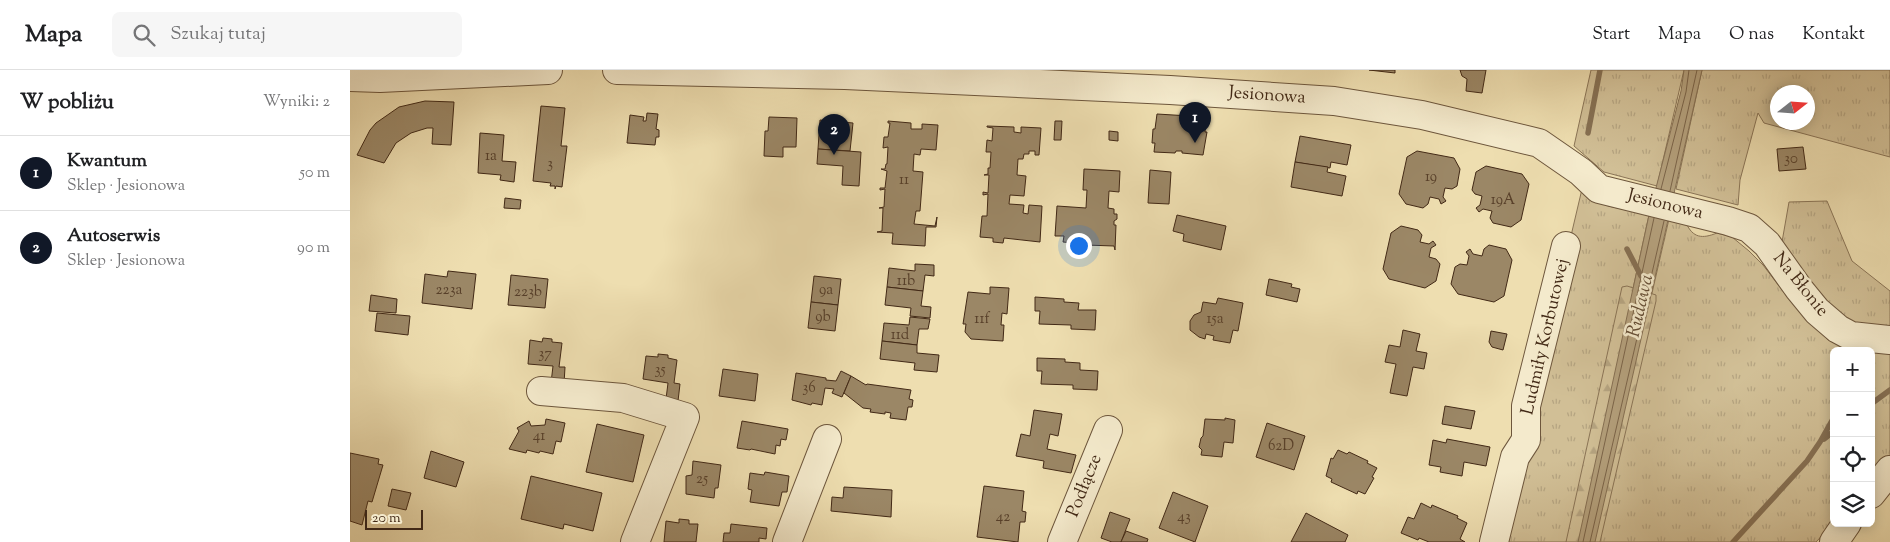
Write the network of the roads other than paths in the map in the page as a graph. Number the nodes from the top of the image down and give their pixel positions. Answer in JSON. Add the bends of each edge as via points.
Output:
{"nodes":[{"id":1,"x":548,"y":70,"type":"edge"},
{"id":2,"x":617,"y":70,"type":"edge"},
{"id":3,"x":682,"y":70,"type":"edge"},
{"id":4,"x":845,"y":72,"type":"edge"},
{"id":5,"x":350,"y":77,"type":"edge"},
{"id":6,"x":1170,"y":80,"type":"edge"},
{"id":7,"x":1767,"y":244,"type":"joint"},
{"id":8,"x":1566,"y":246,"type":"dead end"},
{"id":9,"x":1890,"y":340,"type":"edge"},
{"id":10,"x":541,"y":391,"type":"dead end"},
{"id":11,"x":1108,"y":430,"type":"dead end"},
{"id":12,"x":828,"y":439,"type":"dead end"},
{"id":13,"x":1890,"y":470,"type":"edge"},
{"id":14,"x":1875,"y":489,"type":"edge"},
{"id":15,"x":1844,"y":527,"type":"edge"},
{"id":16,"x":635,"y":542,"type":"edge"},
{"id":17,"x":787,"y":542,"type":"edge"},
{"id":18,"x":1062,"y":542,"type":"edge"},
{"id":19,"x":1494,"y":542,"type":"edge"},
{"id":20,"x":1834,"y":542,"type":"edge"}],
"edges":[{"from":1,"to":5,"type":"street"},
{"from":2,"to":3,"type":"street","name":"Jesionowa"},
{"from":3,"to":4,"type":"street","name":"Jesionowa"},
{"from":4,"to":6,"type":"street","name":"Jesionowa"},
{"from":6,"to":7,"type":"street","name":"Jesionowa","via":[[1422,115],[1539,143],[1608,192],[1728,220],[1749,228]]},
{"from":7,"to":9,"type":"street","name":"Na Błonie","via":[[1799,289],[1838,329],[1851,336]]},
{"from":8,"to":19,"type":"street","name":"Ludmiły Korbutowej","via":[[1526,406],[1526,440],[1515,457]]},
{"from":10,"to":16,"type":"street","via":[[623,398],[685,417]]},
{"from":11,"to":18,"type":"street","name":"Podłącze"},
{"from":12,"to":17,"type":"street"},
{"from":13,"to":14,"type":"street"},
{"from":15,"to":20,"type":"street"}]}
